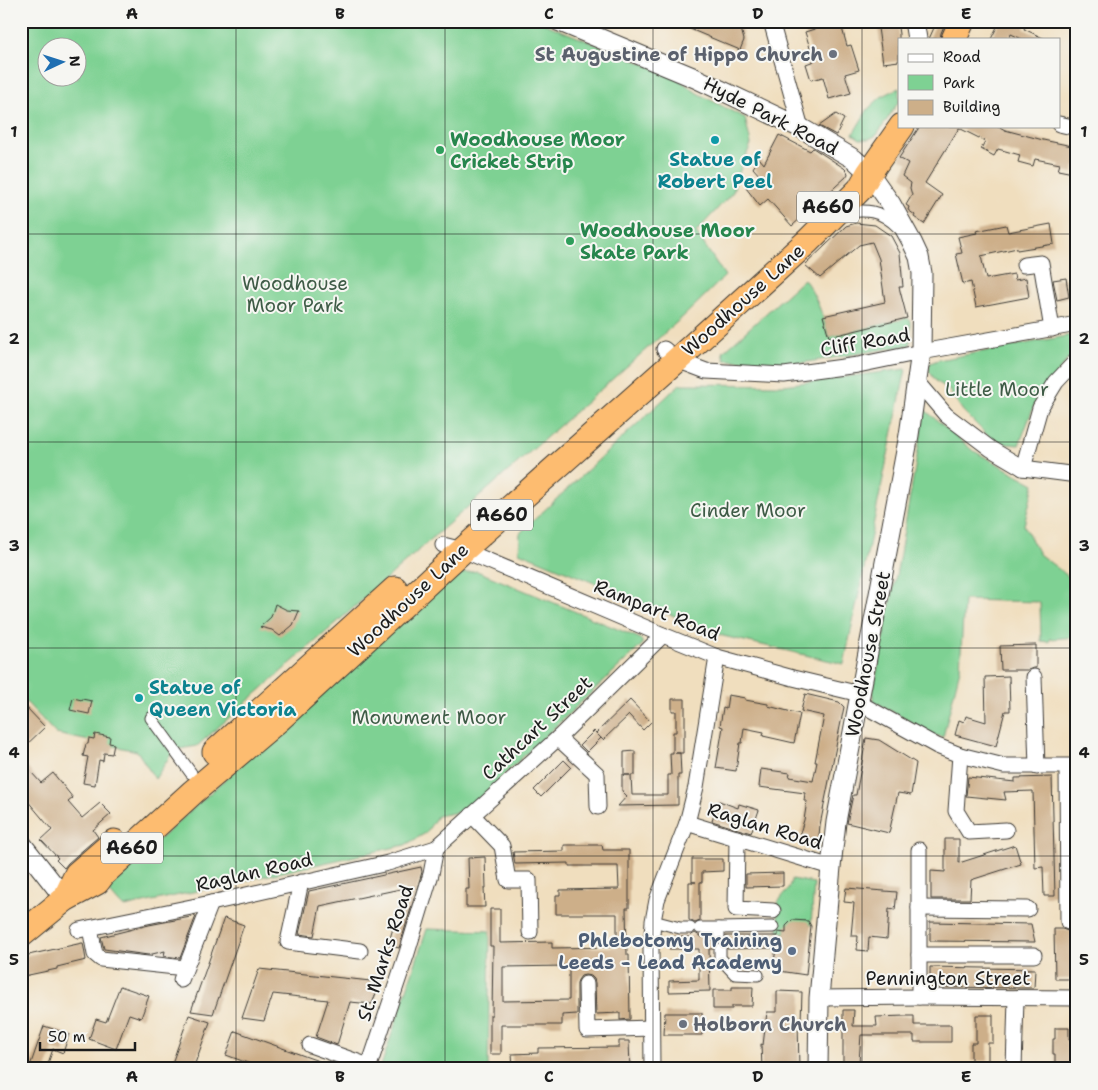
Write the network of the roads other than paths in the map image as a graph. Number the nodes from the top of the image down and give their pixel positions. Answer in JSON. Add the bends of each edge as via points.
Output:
{"nodes":[{"id":1,"x":558,"y":21,"type":"edge"},
{"id":2,"x":771,"y":21,"type":"edge"},
{"id":3,"x":914,"y":21,"type":"edge"},
{"id":4,"x":962,"y":21,"type":"edge"},
{"id":5,"x":918,"y":38,"type":"edge"},
{"id":6,"x":954,"y":38,"type":"edge"},
{"id":7,"x":1060,"y":124,"type":"edge"},
{"id":8,"x":801,"y":128,"type":"junction"},
{"id":9,"x":901,"y":128,"type":"edge"},
{"id":10,"x":1077,"y":128,"type":"edge"},
{"id":11,"x":869,"y":173,"type":"junction"},
{"id":12,"x":836,"y":214,"type":"junction"},
{"id":13,"x":912,"y":242,"type":"junction"},
{"id":14,"x":1024,"y":265,"type":"dead end"},
{"id":15,"x":1077,"y":324,"type":"edge"},
{"id":16,"x":1052,"y":329,"type":"junction"},
{"id":17,"x":921,"y":352,"type":"junction"},
{"id":18,"x":671,"y":355,"type":"junction"},
{"id":19,"x":1077,"y":360,"type":"edge"},
{"id":20,"x":917,"y":381,"type":"junction"},
{"id":21,"x":1024,"y":468,"type":"junction"},
{"id":22,"x":1077,"y":475,"type":"edge"},
{"id":23,"x":453,"y":548,"type":"junction"},
{"id":24,"x":663,"y":635,"type":"junction"},
{"id":25,"x":717,"y":657,"type":"junction"},
{"id":26,"x":1034,"y":676,"type":"dead end"},
{"id":27,"x":859,"y":698,"type":"junction"},
{"id":28,"x":151,"y":718,"type":"dead end"},
{"id":29,"x":558,"y":738,"type":"junction"},
{"id":30,"x":960,"y":755,"type":"junction"},
{"id":31,"x":1072,"y":766,"type":"edge"},
{"id":32,"x":1037,"y":767,"type":"junction"},
{"id":33,"x":191,"y":773,"type":"junction"},
{"id":34,"x":598,"y":807,"type":"dead end"},
{"id":35,"x":472,"y":815,"type":"junction"},
{"id":36,"x":687,"y":823,"type":"junction"},
{"id":37,"x":1006,"y":830,"type":"dead end"},
{"id":38,"x":737,"y":838,"type":"junction"},
{"id":39,"x":21,"y":843,"type":"edge"},
{"id":40,"x":436,"y":848,"type":"junction"},
{"id":41,"x":919,"y":850,"type":"dead end"},
{"id":42,"x":831,"y":867,"type":"junction"},
{"id":43,"x":301,"y":882,"type":"junction"},
{"id":44,"x":64,"y":899,"type":"junction"},
{"id":45,"x":211,"y":902,"type":"junction"},
{"id":46,"x":919,"y":908,"type":"junction"},
{"id":47,"x":1028,"y":909,"type":"dead end"},
{"id":48,"x":773,"y":911,"type":"dead end"},
{"id":49,"x":653,"y":921,"type":"junction"},
{"id":50,"x":1068,"y":922,"type":"dead end"},
{"id":51,"x":773,"y":927,"type":"dead end"},
{"id":52,"x":530,"y":932,"type":"dead end"},
{"id":53,"x":21,"y":935,"type":"edge"},
{"id":54,"x":720,"y":949,"type":"dead end"},
{"id":55,"x":360,"y":951,"type":"dead end"},
{"id":56,"x":919,"y":955,"type":"junction"},
{"id":57,"x":1034,"y":955,"type":"dead end"},
{"id":58,"x":758,"y":975,"type":"dead end"},
{"id":59,"x":586,"y":984,"type":"dead end"},
{"id":60,"x":919,"y":997,"type":"junction"},
{"id":61,"x":819,"y":998,"type":"junction"},
{"id":62,"x":1016,"y":998,"type":"junction"},
{"id":63,"x":1077,"y":998,"type":"edge"},
{"id":64,"x":651,"y":1028,"type":"junction"},
{"id":65,"x":310,"y":1045,"type":"dead end"},
{"id":66,"x":368,"y":1068,"type":"edge"},
{"id":67,"x":652,"y":1069,"type":"edge"},
{"id":68,"x":818,"y":1069,"type":"edge"},
{"id":69,"x":1014,"y":1069,"type":"edge"}],
"edges":[{"from":1,"to":8,"type":"street","name":"Hyde Park Road","via":[[695,78]]},
{"from":2,"to":8,"type":"street"},
{"from":3,"to":5,"type":"street"},
{"from":4,"to":6,"type":"highway"},
{"from":7,"to":10,"type":"street"},
{"from":8,"to":11,"type":"street","name":"Hyde Park Road","via":[[854,159]]},
{"from":9,"to":11,"type":"highway","number":"A660"},
{"from":11,"to":12,"type":"highway","name":"Woodhouse Lane","number":"A660","via":[[860,190]]},
{"from":11,"to":13,"type":"street","name":"Woodhouse Street"},
{"from":11,"to":18,"type":"highway","name":"Woodhouse Lane","number":"A660","via":[[852,182],[816,218],[787,240]]},
{"from":12,"to":13,"type":"street","name":"Woodhouse Street","via":[[870,211],[882,214]]},
{"from":12,"to":18,"type":"highway","name":"Woodhouse Lane","number":"A660"},
{"from":13,"to":17,"type":"street","name":"Woodhouse Street","via":[[922,273]]},
{"from":14,"to":16,"type":"street","via":[[1041,263]]},
{"from":15,"to":16,"type":"street","name":"Cliff Road"},
{"from":16,"to":17,"type":"street","name":"Cliff Road"},
{"from":17,"to":18,"type":"street","name":"Cliff Road","via":[[784,375],[706,371]]},
{"from":17,"to":20,"type":"street","name":"Woodhouse Street"},
{"from":18,"to":23,"type":"highway","name":"Woodhouse Lane","number":"A660","via":[[570,434]]},
{"from":19,"to":21,"type":"street","via":[[1056,382],[1040,408]]},
{"from":20,"to":21,"type":"street","via":[[946,415]]},
{"from":20,"to":27,"type":"street","name":"Woodhouse Street"},
{"from":21,"to":22,"type":"street"},
{"from":23,"to":24,"type":"street","name":"Rampart Road"},
{"from":23,"to":33,"type":"highway","name":"Woodhouse Lane","number":"A660"},
{"from":23,"to":44,"type":"highway","name":"Woodhouse Lane","number":"A660","via":[[278,720],[97,882]]},
{"from":24,"to":25,"type":"street","name":"Rampart Road"},
{"from":24,"to":29,"type":"street","name":"Cathcart Street"},
{"from":25,"to":27,"type":"street","name":"Rampart Road"},
{"from":25,"to":36,"type":"street"},
{"from":26,"to":32,"type":"street"},
{"from":27,"to":30,"type":"street","name":"Rampart Road","via":[[937,746]]},
{"from":27,"to":42,"type":"street","name":"Woodhouse Street"},
{"from":28,"to":33,"type":"street"},
{"from":29,"to":34,"type":"street","via":[[597,774]]},
{"from":29,"to":35,"type":"street","name":"Cathcart Street"},
{"from":30,"to":32,"type":"street","name":"Rampart Road","via":[[1004,766]]},
{"from":30,"to":37,"type":"street","via":[[956,811],[969,832]]},
{"from":31,"to":32,"type":"street","name":"Rampart Road"},
{"from":31,"to":50,"type":"street"},
{"from":33,"to":44,"type":"highway","name":"Woodhouse Lane","number":"A660","via":[[77,874]]},
{"from":35,"to":40,"type":"street","name":"Cathcart Street"},
{"from":35,"to":52,"type":"street","via":[[502,846],[508,880],[529,880]]},
{"from":36,"to":38,"type":"street","name":"Raglan Road"},
{"from":36,"to":49,"type":"street","via":[[657,900]]},
{"from":38,"to":42,"type":"street","name":"Raglan Road"},
{"from":38,"to":48,"type":"street","via":[[736,909]]},
{"from":39,"to":44,"type":"street"},
{"from":40,"to":43,"type":"street","name":"Raglan Road","via":[[388,863]]},
{"from":40,"to":66,"type":"street","name":"St. Marks Road","via":[[407,953]]},
{"from":41,"to":46,"type":"street"},
{"from":42,"to":61,"type":"street","name":"Woodhouse Street"},
{"from":43,"to":45,"type":"street","name":"Raglan Road"},
{"from":43,"to":55,"type":"street","via":[[288,942]]},
{"from":44,"to":53,"type":"highway","name":"Woodhouse Lane","number":"A660"},
{"from":45,"to":45,"type":"street","name":"Raglan Road","via":[[183,974],[101,959],[95,954],[84,929]]},
{"from":46,"to":47,"type":"street"},
{"from":46,"to":56,"type":"street"},
{"from":49,"to":51,"type":"street","via":[[719,932]]},
{"from":49,"to":64,"type":"street"},
{"from":54,"to":58,"type":"street","via":[[720,958],[735,974]]},
{"from":56,"to":57,"type":"street"},
{"from":56,"to":60,"type":"street"},
{"from":59,"to":64,"type":"street","via":[[586,1030]]},
{"from":60,"to":61,"type":"street","name":"Pennington Street"},
{"from":60,"to":62,"type":"street","name":"Pennington Street"},
{"from":61,"to":68,"type":"street","name":"Woodhouse Street"},
{"from":62,"to":63,"type":"street","name":"Pennington Street"},
{"from":62,"to":69,"type":"street"},
{"from":64,"to":67,"type":"street"},
{"from":65,"to":66,"type":"street"}]}
